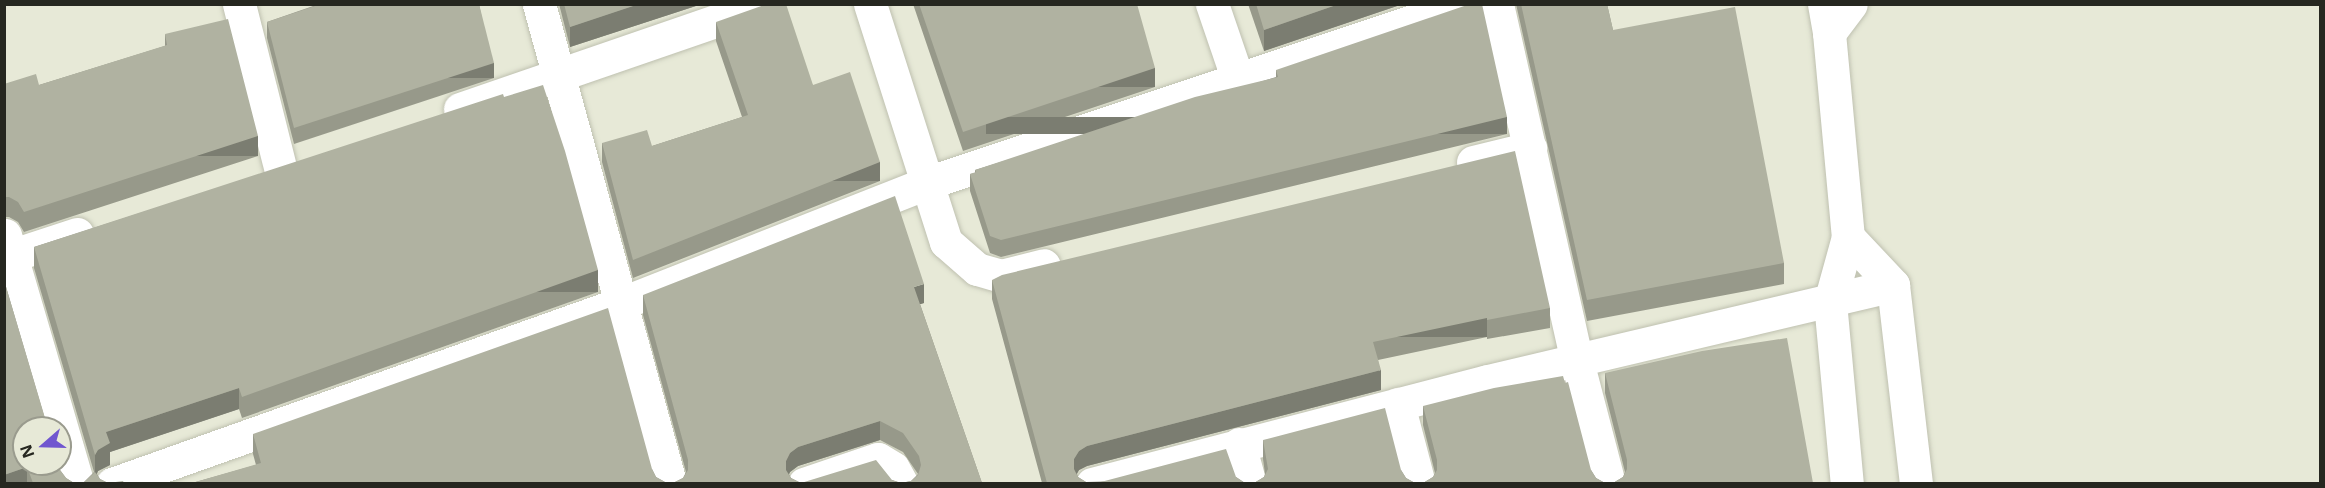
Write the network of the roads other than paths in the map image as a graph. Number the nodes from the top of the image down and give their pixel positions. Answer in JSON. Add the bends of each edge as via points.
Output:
{"nodes":[{"id":1,"x":239,"y":4,"type":"edge"},
{"id":2,"x":539,"y":4,"type":"edge"},
{"id":3,"x":765,"y":4,"type":"edge"},
{"id":4,"x":870,"y":4,"type":"edge"},
{"id":5,"x":1212,"y":4,"type":"edge"},
{"id":6,"x":1464,"y":4,"type":"edge"},
{"id":7,"x":1497,"y":4,"type":"edge"},
{"id":8,"x":1851,"y":4,"type":"edge"},
{"id":9,"x":1827,"y":19,"type":"edge"},
{"id":10,"x":559,"y":77,"type":"junction"},
{"id":11,"x":1238,"y":80,"type":"junction"},
{"id":12,"x":436,"y":117,"type":"edge"},
{"id":13,"x":1530,"y":148,"type":"junction"},
{"id":14,"x":314,"y":157,"type":"edge"},
{"id":15,"x":1449,"y":168,"type":"edge"},
{"id":16,"x":927,"y":183,"type":"junction"},
{"id":17,"x":110,"y":223,"type":"edge"},
{"id":18,"x":1848,"y":237,"type":"junction"},
{"id":19,"x":6,"y":249,"type":"edge"},
{"id":20,"x":1070,"y":259,"type":"edge"},
{"id":21,"x":1893,"y":285,"type":"junction"},
{"id":22,"x":1830,"y":302,"type":"junction"},
{"id":23,"x":622,"y":303,"type":"junction"},
{"id":24,"x":1577,"y":361,"type":"junction"},
{"id":25,"x":1398,"y":404,"type":"junction"},
{"id":26,"x":1239,"y":444,"type":"junction"},
{"id":27,"x":78,"y":483,"type":"edge"},
{"id":28,"x":112,"y":483,"type":"edge"},
{"id":29,"x":670,"y":483,"type":"edge"},
{"id":30,"x":804,"y":483,"type":"edge"},
{"id":31,"x":902,"y":483,"type":"edge"},
{"id":32,"x":1092,"y":483,"type":"edge"},
{"id":33,"x":1250,"y":483,"type":"edge"},
{"id":34,"x":1419,"y":483,"type":"edge"},
{"id":35,"x":1610,"y":483,"type":"edge"},
{"id":36,"x":1847,"y":483,"type":"edge"},
{"id":37,"x":1916,"y":483,"type":"edge"}],
"edges":[{"from":1,"to":14,"type":"street","via":[[265,172]]},
{"from":2,"to":10,"type":"street"},
{"from":3,"to":10,"type":"street"},
{"from":4,"to":16,"type":"street"},
{"from":5,"to":11,"type":"street"},
{"from":6,"to":11,"type":"street"},
{"from":7,"to":13,"type":"street"},
{"from":8,"to":9,"type":"street"},
{"from":9,"to":18,"type":"street"},
{"from":10,"to":12,"type":"street"},
{"from":10,"to":23,"type":"street"},
{"from":11,"to":16,"type":"street"},
{"from":13,"to":15,"type":"street"},
{"from":13,"to":24,"type":"street"},
{"from":16,"to":20,"type":"street","via":[[946,242],[977,269],[1001,276]]},
{"from":16,"to":23,"type":"street"},
{"from":17,"to":19,"type":"street"},
{"from":18,"to":21,"type":"street"},
{"from":18,"to":22,"type":"street"},
{"from":19,"to":27,"type":"street"},
{"from":21,"to":22,"type":"street"},
{"from":21,"to":37,"type":"street"},
{"from":22,"to":24,"type":"street"},
{"from":22,"to":36,"type":"street"},
{"from":23,"to":28,"type":"street"},
{"from":23,"to":29,"type":"street"},
{"from":24,"to":25,"type":"street"},
{"from":24,"to":35,"type":"street"},
{"from":25,"to":26,"type":"street"},
{"from":25,"to":34,"type":"street"},
{"from":26,"to":32,"type":"street"},
{"from":26,"to":33,"type":"street"},
{"from":30,"to":31,"type":"street","via":[[878,459],[893,468]]}]}
